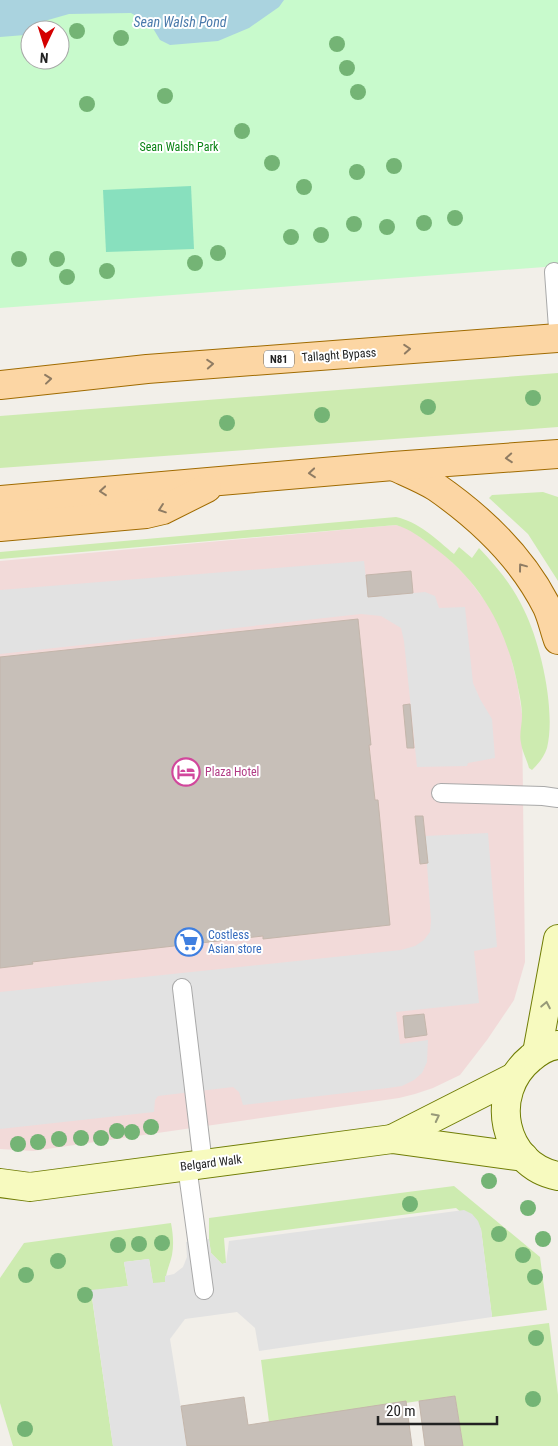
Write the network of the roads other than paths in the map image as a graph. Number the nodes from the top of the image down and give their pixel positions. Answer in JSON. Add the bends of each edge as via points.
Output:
{"nodes":[{"id":1,"x":554,"y":272,"type":"dead end"},
{"id":2,"x":558,"y":328,"type":"edge"},
{"id":3,"x":558,"y":338,"type":"edge"},
{"id":4,"x":0,"y":384,"type":"edge"},
{"id":5,"x":558,"y":454,"type":"edge"},
{"id":6,"x":393,"y":466,"type":"junction"},
{"id":7,"x":222,"y":481,"type":"junction"},
{"id":8,"x":0,"y":500,"type":"edge"},
{"id":9,"x":0,"y":527,"type":"edge"},
{"id":10,"x":558,"y":640,"type":"edge"},
{"id":11,"x":442,"y":793,"type":"dead end"},
{"id":12,"x":558,"y":798,"type":"edge"},
{"id":13,"x":558,"y":939,"type":"edge"},
{"id":14,"x":182,"y":988,"type":"dead end"},
{"id":15,"x":547,"y":1049,"type":"edge"},
{"id":16,"x":514,"y":1076,"type":"junction"},
{"id":17,"x":392,"y":1139,"type":"junction"},
{"id":18,"x":524,"y":1157,"type":"junction"},
{"id":19,"x":195,"y":1165,"type":"junction"},
{"id":20,"x":556,"y":1181,"type":"edge"},
{"id":21,"x":0,"y":1183,"type":"edge"},
{"id":22,"x":30,"y":1187,"type":"junction"},
{"id":23,"x":0,"y":1202,"type":"edge"},
{"id":24,"x":204,"y":1290,"type":"dead end"}],
"edges":[{"from":1,"to":2,"type":"lane"},
{"from":4,"to":3,"type":"main road","name":"Tallaght Bypass","number":"N81","one_way":true,"via":[[147,369]]},
{"from":5,"to":6,"type":"main road","one_way":true},
{"from":6,"to":7,"type":"main road","one_way":true},
{"from":10,"to":6,"type":"main road","one_way":true,"via":[[547,608],[526,570],[504,544],[434,486]]},
{"from":7,"to":8,"type":"main road","one_way":true},
{"from":7,"to":9,"type":"main road","one_way":true,"via":[[163,510],[146,514]]},
{"from":11,"to":12,"type":"lane"},
{"from":15,"to":13,"type":"street","one_way":true},
{"from":14,"to":19,"type":"lane"},
{"from":15,"to":16,"type":"street","via":[[524,1063]]},
{"from":17,"to":16,"type":"street","name":"Belgard Walk","one_way":true},
{"from":16,"to":18,"type":"street","via":[[506,1101],[507,1127]]},
{"from":17,"to":18,"type":"street","name":"Belgard Walk"},
{"from":17,"to":19,"type":"street","name":"Belgard Walk"},
{"from":18,"to":20,"type":"street"},
{"from":19,"to":22,"type":"street","name":"Belgard Walk"},
{"from":19,"to":24,"type":"lane"},
{"from":21,"to":22,"type":"street","name":"Belgard Walk"},
{"from":22,"to":23,"type":"street","name":"Belgard Walk"}]}
